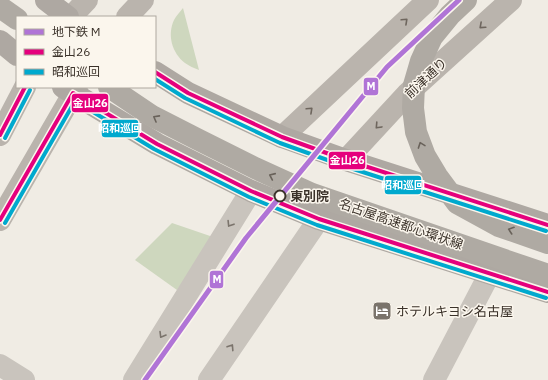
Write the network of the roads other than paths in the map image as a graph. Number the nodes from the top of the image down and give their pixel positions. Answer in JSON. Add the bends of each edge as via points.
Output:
{"nodes":[{"id":1,"x":46,"y":0,"type":"edge"},
{"id":2,"x":86,"y":0,"type":"edge"},
{"id":3,"x":143,"y":0,"type":"edge"},
{"id":4,"x":428,"y":0,"type":"edge"},
{"id":5,"x":466,"y":0,"type":"edge"},
{"id":6,"x":510,"y":0,"type":"edge"},
{"id":7,"x":0,"y":7,"type":"edge"},
{"id":8,"x":67,"y":16,"type":"edge"},
{"id":9,"x":72,"y":16,"type":"edge"},
{"id":10,"x":128,"y":16,"type":"edge"},
{"id":11,"x":16,"y":18,"type":"edge"},
{"id":12,"x":0,"y":41,"type":"edge"},
{"id":13,"x":16,"y":54,"type":"edge"},
{"id":14,"x":156,"y":73,"type":"edge"},
{"id":15,"x":24,"y":88,"type":"edge"},
{"id":16,"x":110,"y":88,"type":"edge"},
{"id":17,"x":71,"y":89,"type":"edge"},
{"id":18,"x":0,"y":134,"type":"edge"},
{"id":19,"x":282,"y":137,"type":"junction"},
{"id":20,"x":346,"y":160,"type":"junction"},
{"id":21,"x":251,"y":191,"type":"junction"},
{"id":22,"x":319,"y":219,"type":"junction"},
{"id":23,"x":0,"y":220,"type":"edge"},
{"id":24,"x":548,"y":225,"type":"edge"},
{"id":25,"x":548,"y":243,"type":"edge"},
{"id":26,"x":490,"y":273,"type":"junction"},
{"id":27,"x":548,"y":275,"type":"edge"},
{"id":28,"x":548,"y":292,"type":"edge"},
{"id":29,"x":0,"y":365,"type":"edge"},
{"id":30,"x":24,"y":380,"type":"edge"},
{"id":31,"x":134,"y":380,"type":"edge"},
{"id":32,"x":210,"y":380,"type":"edge"},
{"id":33,"x":434,"y":380,"type":"edge"}],
"edges":[{"from":1,"to":8,"type":"main road"},
{"from":2,"to":9,"type":"street"},
{"from":3,"to":10,"type":"street"},
{"from":19,"to":4,"type":"street","one_way":true},
{"from":25,"to":5,"type":"highway","one_way":true,"bridge":true,"via":[[499,226],[457,203],[425,156],[416,132],[414,85],[420,61],[432,37]]},
{"from":6,"to":20,"type":"street","name":"前津通り","one_way":true,"via":[[408,94]]},
{"from":7,"to":11,"type":"highway"},
{"from":12,"to":13,"type":"main road"},
{"from":14,"to":19,"type":"main road","via":[[188,93]]},
{"from":15,"to":18,"type":"street"},
{"from":27,"to":16,"type":"highway","name":"名古屋高速都心環状線","one_way":true,"via":[[312,194],[152,116]]},
{"from":17,"to":21,"type":"main road","via":[[158,144]]},
{"from":17,"to":23,"type":"street"},
{"from":19,"to":20,"type":"main road"},
{"from":20,"to":24,"type":"main road"},
{"from":21,"to":22,"type":"main road"},
{"from":21,"to":31,"type":"street","one_way":true},
{"from":22,"to":26,"type":"main road"},
{"from":32,"to":22,"type":"street","one_way":true},
{"from":26,"to":28,"type":"main road"},
{"from":26,"to":33,"type":"street"},
{"from":29,"to":30,"type":"street"}]}
